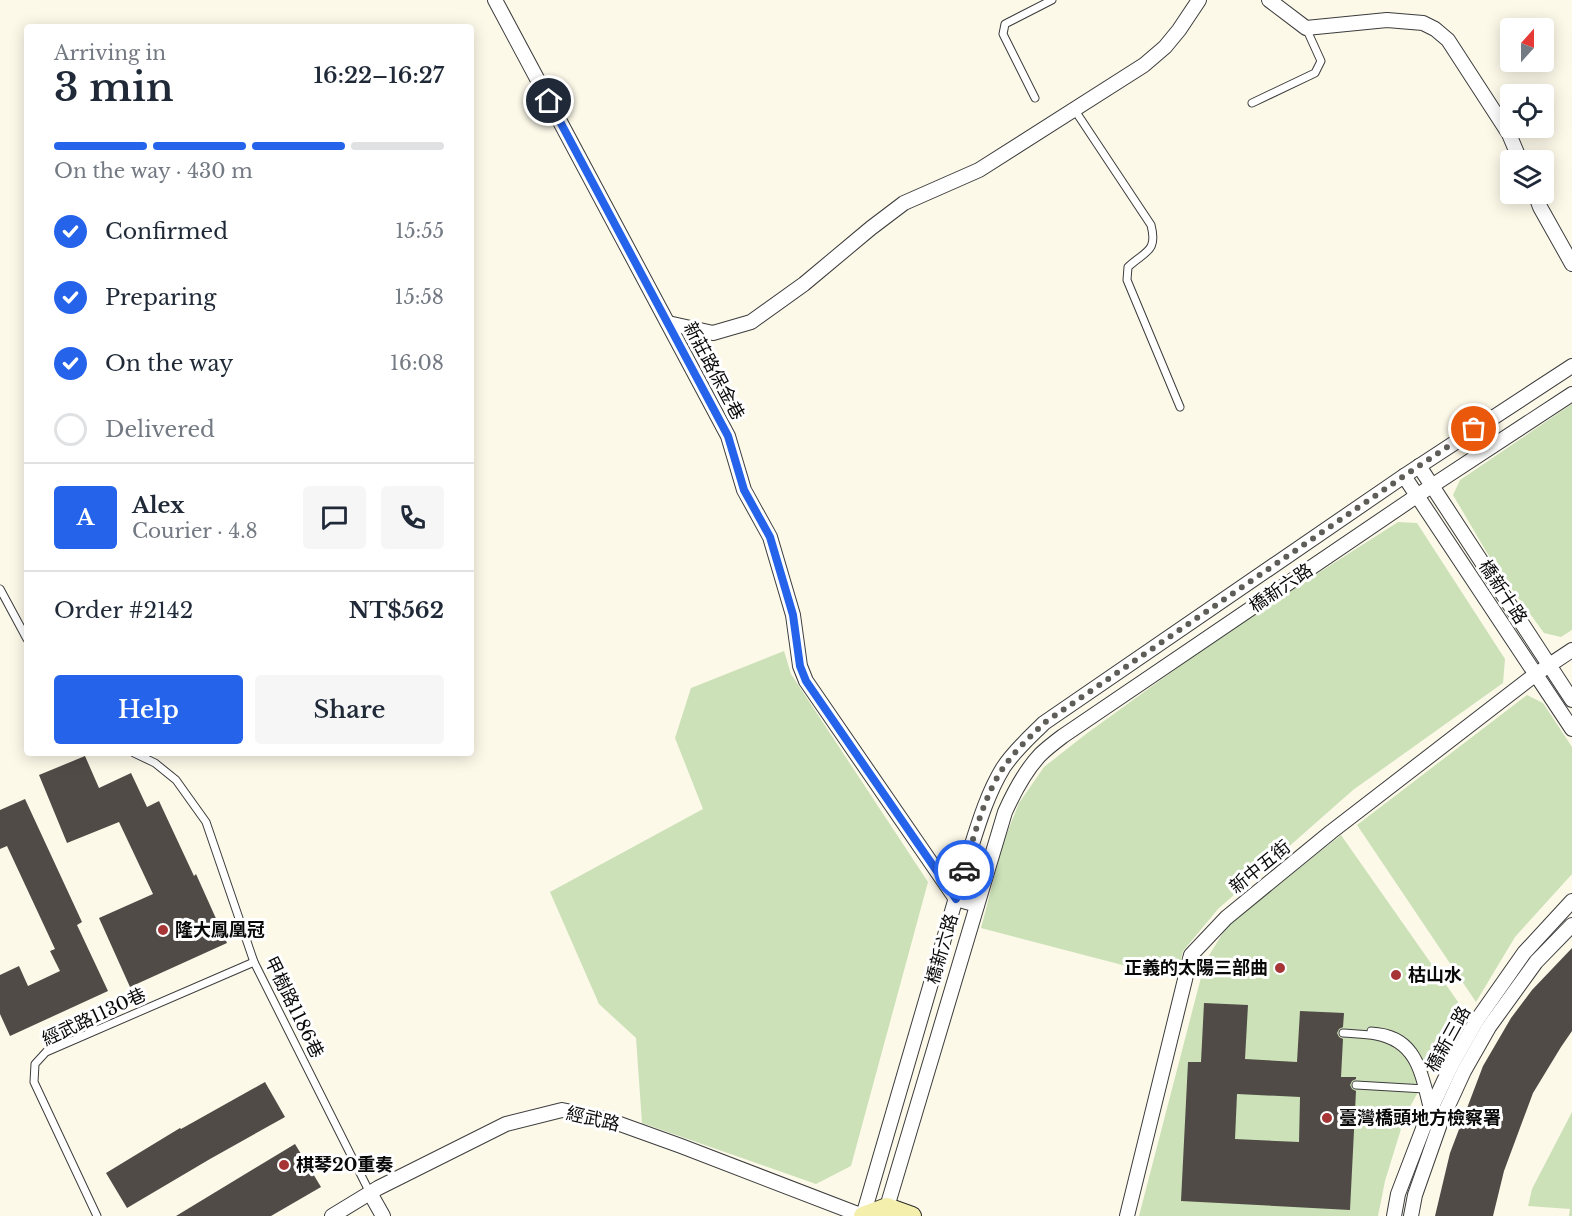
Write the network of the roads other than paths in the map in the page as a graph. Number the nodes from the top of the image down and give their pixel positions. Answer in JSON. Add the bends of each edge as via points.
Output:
{"nodes":[{"id":1,"x":495,"y":0,"type":"edge"},
{"id":2,"x":1052,"y":0,"type":"edge"},
{"id":3,"x":1199,"y":0,"type":"edge"},
{"id":4,"x":1269,"y":0,"type":"edge"},
{"id":5,"x":1306,"y":28,"type":"junction"},
{"id":6,"x":1035,"y":98,"type":"dead end"},
{"id":7,"x":1252,"y":103,"type":"dead end"},
{"id":8,"x":1074,"y":109,"type":"junction"},
{"id":9,"x":1516,"y":150,"type":"edge"},
{"id":10,"x":1539,"y":204,"type":"edge"},
{"id":11,"x":1572,"y":264,"type":"edge"},
{"id":12,"x":668,"y":323,"type":"junction"},
{"id":13,"x":1572,"y":366,"type":"edge"},
{"id":14,"x":1572,"y":394,"type":"edge"},
{"id":15,"x":1180,"y":407,"type":"dead end"},
{"id":16,"x":1419,"y":466,"type":"junction"},
{"id":17,"x":1404,"y":476,"type":"junction"},
{"id":18,"x":1432,"y":486,"type":"junction"},
{"id":19,"x":1418,"y":495,"type":"junction"},
{"id":20,"x":0,"y":589,"type":"edge"},
{"id":21,"x":24,"y":633,"type":"edge"},
{"id":22,"x":1572,"y":650,"type":"edge"},
{"id":23,"x":1549,"y":665,"type":"junction"},
{"id":24,"x":1536,"y":674,"type":"junction"},
{"id":25,"x":1572,"y":700,"type":"edge"},
{"id":26,"x":1572,"y":729,"type":"edge"},
{"id":27,"x":141,"y":756,"type":"edge"},
{"id":28,"x":956,"y":899,"type":"junction"},
{"id":29,"x":1572,"y":901,"type":"edge"},
{"id":30,"x":977,"y":905,"type":"junction"},
{"id":31,"x":1572,"y":925,"type":"edge"},
{"id":32,"x":254,"y":962,"type":"junction"},
{"id":33,"x":1343,"y":1032,"type":"dead end"},
{"id":34,"x":1356,"y":1085,"type":"dead end"},
{"id":35,"x":1430,"y":1089,"type":"junction"},
{"id":36,"x":370,"y":1193,"type":"junction"},
{"id":37,"x":886,"y":1212,"type":"edge"},
{"id":38,"x":98,"y":1216,"type":"edge"},
{"id":39,"x":332,"y":1216,"type":"edge"},
{"id":40,"x":382,"y":1216,"type":"edge"},
{"id":41,"x":863,"y":1216,"type":"edge"},
{"id":42,"x":912,"y":1216,"type":"edge"},
{"id":43,"x":1127,"y":1216,"type":"edge"},
{"id":44,"x":1394,"y":1216,"type":"edge"},
{"id":45,"x":1411,"y":1216,"type":"edge"}],
"edges":[{"from":1,"to":12,"type":"street","name":"新莊路保金巷"},
{"from":2,"to":6,"type":"lane","via":[[1003,28]]},
{"from":3,"to":8,"type":"street","via":[[1179,30],[1144,65]]},
{"from":4,"to":5,"type":"street"},
{"from":5,"to":7,"type":"lane","via":[[1321,61],[1315,73]]},
{"from":5,"to":9,"type":"street","via":[[1387,20],[1423,23],[1435,29],[1448,40]]},
{"from":8,"to":12,"type":"street","via":[[979,170],[904,203],[751,322],[713,333]]},
{"from":8,"to":15,"type":"lane","via":[[1151,225],[1154,243],[1128,267],[1127,280]]},
{"from":10,"to":11,"type":"street"},
{"from":12,"to":28,"type":"street","name":"新莊路保金巷","via":[[728,436],[744,490],[770,537],[793,615],[806,681]]},
{"from":13,"to":16,"type":"street","name":"橋新六路"},
{"from":14,"to":18,"type":"street","name":"橋新六路"},
{"from":16,"to":17,"type":"street","name":"橋新六路"},
{"from":16,"to":18,"type":"street","name":"橋新十路"},
{"from":17,"to":19,"type":"street","name":"橋新十路"},
{"from":17,"to":28,"type":"street","name":"橋新六路","via":[[1044,723],[1004,766],[993,786]]},
{"from":18,"to":19,"type":"street","name":"橋新六路"},
{"from":18,"to":23,"type":"street","name":"橋新十路"},
{"from":19,"to":24,"type":"street","name":"橋新十路"},
{"from":19,"to":30,"type":"street","name":"橋新六路","via":[[1063,736],[1041,755],[1013,793]]},
{"from":20,"to":21,"type":"lane"},
{"from":22,"to":23,"type":"street","name":"新中五街"},
{"from":23,"to":24,"type":"street","name":"新中五街"},
{"from":23,"to":25,"type":"street","name":"橋新十路"},
{"from":24,"to":26,"type":"street","name":"橋新十路"},
{"from":24,"to":43,"type":"street","name":"新中五街","via":[[1331,832],[1226,918],[1191,955]]},
{"from":27,"to":32,"type":"lane","name":"甲樹路1186巷","via":[[176,780],[206,822]]},
{"from":28,"to":30,"type":"street"},
{"from":28,"to":41,"type":"street","name":"橋新六路"},
{"from":29,"to":35,"type":"street","name":"橋新三路","via":[[1524,953],[1452,1064]]},
{"from":30,"to":37,"type":"street","name":"橋新六路"},
{"from":31,"to":45,"type":"street","name":"橋新三路","via":[[1536,962],[1488,1027],[1441,1121]]},
{"from":32,"to":36,"type":"lane","name":"甲樹路1186巷"},
{"from":32,"to":38,"type":"lane","name":"經武路1130巷","via":[[46,1052],[35,1064],[34,1082]]},
{"from":33,"to":35,"type":"lane","via":[[1384,1033],[1406,1043],[1419,1060]]},
{"from":34,"to":35,"type":"lane"},
{"from":35,"to":44,"type":"street","name":"橋新三路","via":[[1431,1109],[1398,1194]]},
{"from":36,"to":39,"type":"street","name":"經武路"},
{"from":36,"to":40,"type":"street"},
{"from":36,"to":41,"type":"street","name":"經武路","via":[[506,1124],[562,1110],[606,1119]]},
{"from":37,"to":41,"type":"street"},
{"from":37,"to":42,"type":"street"}]}
